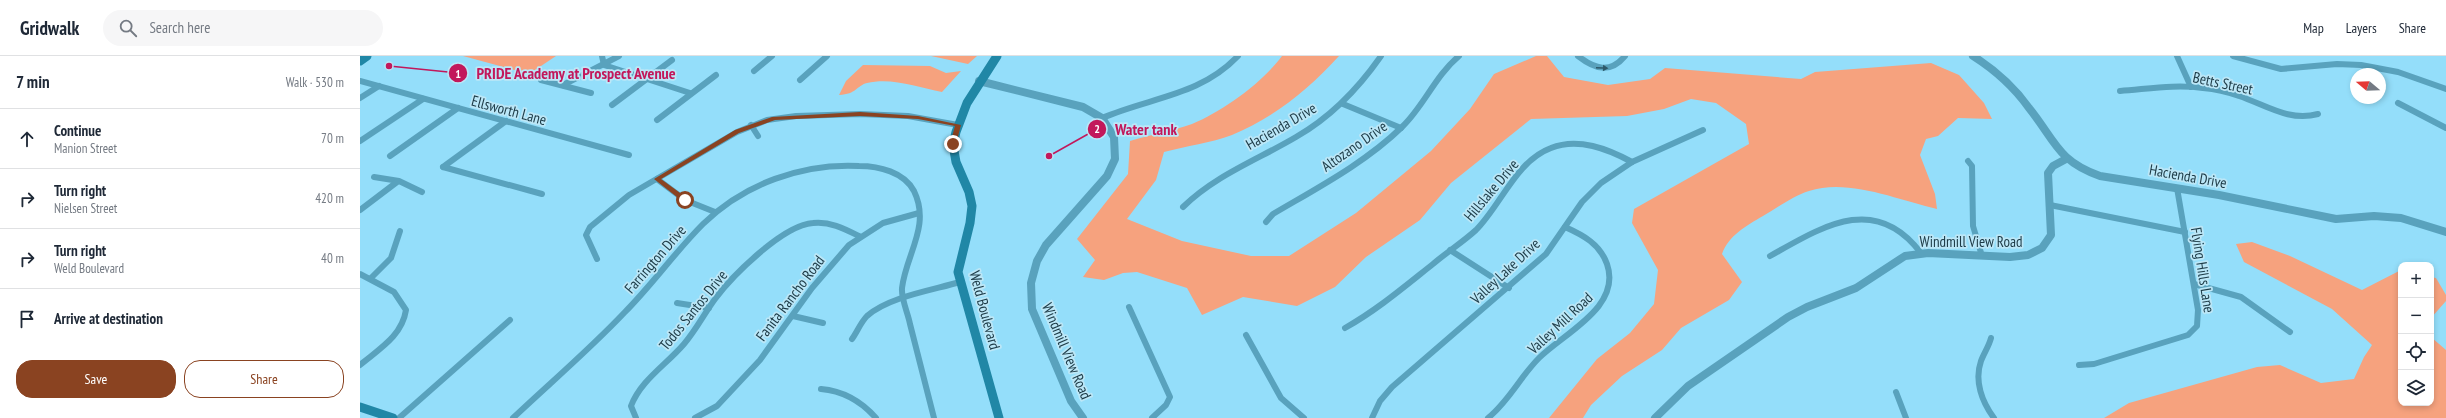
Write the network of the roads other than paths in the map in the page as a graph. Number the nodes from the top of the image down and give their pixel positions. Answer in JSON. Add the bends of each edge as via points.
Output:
{"nodes":[{"id":1,"x":367,"y":56,"type":"edge"},
{"id":2,"x":602,"y":56,"type":"edge"},
{"id":3,"x":619,"y":56,"type":"edge"},
{"id":4,"x":772,"y":56,"type":"edge"},
{"id":5,"x":827,"y":56,"type":"edge"},
{"id":6,"x":997,"y":56,"type":"edge"},
{"id":7,"x":1238,"y":56,"type":"edge"},
{"id":8,"x":1382,"y":56,"type":"edge"},
{"id":9,"x":1459,"y":56,"type":"edge"},
{"id":10,"x":1578,"y":56,"type":"edge"},
{"id":11,"x":1625,"y":56,"type":"edge"},
{"id":12,"x":1973,"y":56,"type":"edge"},
{"id":13,"x":2177,"y":56,"type":"edge"},
{"id":14,"x":2233,"y":56,"type":"edge"},
{"id":15,"x":672,"y":60,"type":"dead end"},
{"id":16,"x":360,"y":61,"type":"edge"},
{"id":17,"x":604,"y":65,"type":"junction"},
{"id":18,"x":754,"y":71,"type":"dead end"},
{"id":19,"x":716,"y":75,"type":"dead end"},
{"id":20,"x":541,"y":80,"type":"dead end"},
{"id":21,"x":645,"y":80,"type":"junction"},
{"id":22,"x":800,"y":80,"type":"dead end"},
{"id":23,"x":360,"y":81,"type":"edge"},
{"id":24,"x":979,"y":81,"type":"junction"},
{"id":25,"x":563,"y":85,"type":"junction"},
{"id":26,"x":379,"y":86,"type":"junction"},
{"id":27,"x":2191,"y":87,"type":"junction"},
{"id":28,"x":2446,"y":89,"type":"edge"},
{"id":29,"x":2120,"y":91,"type":"dead end"},
{"id":30,"x":591,"y":92,"type":"dead end"},
{"id":31,"x":690,"y":93,"type":"junction"},
{"id":32,"x":360,"y":98,"type":"edge"},
{"id":33,"x":423,"y":99,"type":"junction"},
{"id":34,"x":2398,"y":102,"type":"dead end"},
{"id":35,"x":1343,"y":104,"type":"junction"},
{"id":36,"x":612,"y":105,"type":"dead end"},
{"id":37,"x":458,"y":108,"type":"junction"},
{"id":38,"x":2318,"y":114,"type":"dead end"},
{"id":39,"x":1102,"y":118,"type":"junction"},
{"id":40,"x":657,"y":120,"type":"dead end"},
{"id":41,"x":506,"y":121,"type":"junction"},
{"id":42,"x":751,"y":125,"type":"junction"},
{"id":43,"x":958,"y":125,"type":"junction"},
{"id":44,"x":1401,"y":128,"type":"junction"},
{"id":45,"x":2446,"y":128,"type":"edge"},
{"id":46,"x":1703,"y":130,"type":"dead end"},
{"id":47,"x":758,"y":136,"type":"dead end"},
{"id":48,"x":360,"y":141,"type":"edge"},
{"id":49,"x":628,"y":155,"type":"dead end"},
{"id":50,"x":390,"y":156,"type":"dead end"},
{"id":51,"x":2066,"y":159,"type":"junction"},
{"id":52,"x":1968,"y":161,"type":"dead end"},
{"id":53,"x":1632,"y":162,"type":"junction"},
{"id":54,"x":374,"y":177,"type":"dead end"},
{"id":55,"x":657,"y":179,"type":"junction"},
{"id":56,"x":397,"y":182,"type":"junction"},
{"id":57,"x":2177,"y":188,"type":"junction"},
{"id":58,"x":422,"y":192,"type":"dead end"},
{"id":59,"x":542,"y":194,"type":"dead end"},
{"id":60,"x":2050,"y":205,"type":"junction"},
{"id":61,"x":1183,"y":207,"type":"dead end"},
{"id":62,"x":360,"y":210,"type":"edge"},
{"id":63,"x":715,"y":212,"type":"junction"},
{"id":64,"x":919,"y":213,"type":"junction"},
{"id":65,"x":1266,"y":222,"type":"dead end"},
{"id":66,"x":1565,"y":227,"type":"junction"},
{"id":67,"x":400,"y":231,"type":"dead end"},
{"id":68,"x":2185,"y":232,"type":"junction"},
{"id":69,"x":2446,"y":232,"type":"edge"},
{"id":70,"x":859,"y":236,"type":"junction"},
{"id":71,"x":1450,"y":250,"type":"junction"},
{"id":72,"x":1921,"y":253,"type":"junction"},
{"id":73,"x":1770,"y":256,"type":"dead end"},
{"id":74,"x":1982,"y":256,"type":"junction"},
{"id":75,"x":596,"y":259,"type":"dead end"},
{"id":76,"x":360,"y":274,"type":"edge"},
{"id":77,"x":370,"y":278,"type":"junction"},
{"id":78,"x":960,"y":282,"type":"junction"},
{"id":79,"x":2194,"y":284,"type":"junction"},
{"id":80,"x":1509,"y":288,"type":"junction"},
{"id":81,"x":904,"y":300,"type":"junction"},
{"id":82,"x":677,"y":303,"type":"dead end"},
{"id":83,"x":1129,"y":307,"type":"dead end"},
{"id":84,"x":709,"y":308,"type":"junction"},
{"id":85,"x":793,"y":316,"type":"junction"},
{"id":86,"x":510,"y":320,"type":"dead end"},
{"id":87,"x":823,"y":323,"type":"dead end"},
{"id":88,"x":1345,"y":328,"type":"dead end"},
{"id":89,"x":2290,"y":332,"type":"dead end"},
{"id":90,"x":1246,"y":335,"type":"dead end"},
{"id":91,"x":1991,"y":338,"type":"dead end"},
{"id":92,"x":852,"y":339,"type":"dead end"},
{"id":93,"x":2079,"y":364,"type":"dead end"},
{"id":94,"x":360,"y":365,"type":"edge"},
{"id":95,"x":821,"y":389,"type":"dead end"},
{"id":96,"x":1896,"y":392,"type":"dead end"},
{"id":97,"x":360,"y":407,"type":"edge"},
{"id":98,"x":387,"y":417,"type":"edge"},
{"id":99,"x":399,"y":418,"type":"edge"},
{"id":100,"x":512,"y":418,"type":"edge"},
{"id":101,"x":636,"y":418,"type":"edge"},
{"id":102,"x":695,"y":418,"type":"edge"},
{"id":103,"x":876,"y":418,"type":"edge"},
{"id":104,"x":934,"y":418,"type":"edge"},
{"id":105,"x":1000,"y":418,"type":"edge"},
{"id":106,"x":1083,"y":418,"type":"edge"},
{"id":107,"x":1152,"y":418,"type":"edge"},
{"id":108,"x":1304,"y":418,"type":"edge"},
{"id":109,"x":1372,"y":418,"type":"edge"},
{"id":110,"x":1488,"y":418,"type":"edge"},
{"id":111,"x":1655,"y":418,"type":"edge"},
{"id":112,"x":1906,"y":418,"type":"edge"},
{"id":113,"x":1994,"y":418,"type":"edge"}],
"edges":[{"from":1,"to":16,"type":"main road"},
{"from":2,"to":17,"type":"street"},
{"from":3,"to":17,"type":"street"},
{"from":4,"to":18,"type":"street"},
{"from":5,"to":22,"type":"street"},
{"from":6,"to":24,"type":"main road","name":"Weld Boulevard"},
{"from":7,"to":39,"type":"street","via":[[1219,74],[1188,91],[1123,108]]},
{"from":8,"to":35,"type":"street","name":"Hacienda Drive"},
{"from":9,"to":44,"type":"street","name":"Altozano Drive","via":[[1450,63],[1422,105]]},
{"from":10,"to":11,"type":"street","one_way":true,"via":[[1588,64],[1606,69],[1620,64]]},
{"from":12,"to":51,"type":"street","name":"Hacienda Drive","via":[[2025,102],[2042,124],[2058,152]]},
{"from":13,"to":27,"type":"street"},
{"from":14,"to":28,"type":"street","via":[[2281,69],[2337,64],[2388,69]]},
{"from":15,"to":21,"type":"street"},
{"from":17,"to":21,"type":"street"},
{"from":17,"to":25,"type":"street","via":[[583,72]]},
{"from":19,"to":31,"type":"street"},
{"from":20,"to":25,"type":"street"},
{"from":21,"to":31,"type":"street"},
{"from":21,"to":36,"type":"street"},
{"from":23,"to":26,"type":"street","name":"Ellsworth Lane"},
{"from":24,"to":39,"type":"street","via":[[1076,105]]},
{"from":24,"to":43,"type":"main road","name":"Weld Boulevard"},
{"from":25,"to":30,"type":"street"},
{"from":26,"to":32,"type":"street"},
{"from":26,"to":33,"type":"street","name":"Ellsworth Lane"},
{"from":27,"to":29,"type":"street","name":"Betts Street"},
{"from":27,"to":38,"type":"street","name":"Betts Street","via":[[2239,96],[2289,116],[2307,117]]},
{"from":31,"to":40,"type":"street"},
{"from":33,"to":37,"type":"street","name":"Ellsworth Lane"},
{"from":33,"to":48,"type":"street"},
{"from":34,"to":45,"type":"street"},
{"from":35,"to":44,"type":"street"},
{"from":35,"to":61,"type":"street","name":"Hacienda Drive","via":[[1296,137],[1222,175],[1193,196]]},
{"from":37,"to":41,"type":"street","name":"Ellsworth Lane"},
{"from":37,"to":50,"type":"street"},
{"from":39,"to":106,"type":"street","name":"Windmill View Road","via":[[1112,132],[1115,142],[1113,165],[1103,182],[1046,245],[1034,268],[1030,290],[1032,309],[1071,401]]},
{"from":41,"to":49,"type":"street","name":"Ellsworth Lane"},
{"from":41,"to":59,"type":"street","via":[[443,167]]},
{"from":42,"to":43,"type":"street","via":[[789,116],[860,114],[908,116]]},
{"from":42,"to":47,"type":"street"},
{"from":42,"to":55,"type":"street"},
{"from":43,"to":78,"type":"main road","name":"Weld Boulevard","via":[[953,153],[968,185],[972,205],[969,230],[960,254]]},
{"from":44,"to":65,"type":"street","name":"Altozano Drive","via":[[1368,155],[1273,214]]},
{"from":46,"to":53,"type":"street","name":"Valley Lake Drive"},
{"from":51,"to":57,"type":"street","name":"Hacienda Drive","via":[[2100,176]]},
{"from":51,"to":60,"type":"street","name":"Windmill View Road","via":[[2049,171]]},
{"from":52,"to":74,"type":"street","via":[[1972,166],[1973,226]]},
{"from":53,"to":66,"type":"street","name":"Valley Lake Drive","via":[[1594,189]]},
{"from":53,"to":71,"type":"street","name":"Hillslake Drive","via":[[1610,150],[1592,145],[1568,145],[1546,150],[1521,173],[1481,224]]},
{"from":54,"to":56,"type":"street","via":[[384,177]]},
{"from":55,"to":63,"type":"street","via":[[685,200]]},
{"from":55,"to":75,"type":"street","via":[[629,195],[587,230],[586,235]]},
{"from":56,"to":58,"type":"street"},
{"from":56,"to":62,"type":"street"},
{"from":57,"to":68,"type":"street","name":"Flying Hills Lane"},
{"from":57,"to":69,"type":"street","name":"Hacienda Drive","via":[[2336,219],[2374,216],[2401,218]]},
{"from":60,"to":68,"type":"street"},
{"from":60,"to":74,"type":"street","name":"Windmill View Road","via":[[2051,235],[2040,250],[2018,257]]},
{"from":63,"to":64,"type":"street","name":"Farrington Drive","via":[[741,195],[780,178],[819,168],[855,165],[879,168],[902,178],[915,194]]},
{"from":63,"to":100,"type":"street","name":"Farrington Drive","via":[[635,302]]},
{"from":64,"to":70,"type":"street","name":"Fanita Rancho Road","via":[[887,222]]},
{"from":64,"to":81,"type":"street","name":"Farrington Drive","via":[[921,234],[903,278]]},
{"from":66,"to":80,"type":"street","name":"Valley Lake Drive","via":[[1546,254]]},
{"from":66,"to":110,"type":"street","name":"Valley Mill Road","via":[[1592,242],[1604,256],[1610,277],[1607,294],[1594,310],[1535,362],[1507,401]]},
{"from":67,"to":77,"type":"street","via":[[394,254],[388,263]]},
{"from":68,"to":79,"type":"street","name":"Flying Hills Lane"},
{"from":70,"to":84,"type":"street","name":"Todos Santos Drive","via":[[823,222],[806,223],[789,229],[775,239],[718,295]]},
{"from":70,"to":85,"type":"street","name":"Fanita Rancho Road","via":[[831,265]]},
{"from":71,"to":80,"type":"street"},
{"from":71,"to":88,"type":"street","name":"Hillslake Drive","via":[[1369,316]]},
{"from":72,"to":73,"type":"street","via":[[1910,239],[1895,228],[1877,221],[1857,218],[1834,222]]},
{"from":72,"to":74,"type":"street","name":"Windmill View Road"},
{"from":72,"to":111,"type":"street","name":"Windmill View Road","via":[[1894,261],[1854,289],[1798,311],[1673,397]]},
{"from":76,"to":77,"type":"street"},
{"from":77,"to":94,"type":"street","via":[[394,292],[406,310],[406,316],[389,341]]},
{"from":78,"to":81,"type":"street"},
{"from":78,"to":105,"type":"main road","name":"Weld Boulevard"},
{"from":79,"to":89,"type":"street","via":[[2241,297]]},
{"from":79,"to":93,"type":"street","name":"Flying Hills Lane","via":[[2198,320],[2197,326],[2188,335],[2094,364]]},
{"from":80,"to":109,"type":"street","name":"Valley Lake Drive","via":[[1392,387],[1380,401]]},
{"from":81,"to":92,"type":"street","via":[[891,303],[868,315]]},
{"from":81,"to":104,"type":"street","name":"Farrington Drive"},
{"from":82,"to":84,"type":"street"},
{"from":83,"to":107,"type":"street","via":[[1170,397],[1166,405]]},
{"from":84,"to":101,"type":"street","name":"Todos Santos Drive","via":[[683,346],[635,396],[631,410]]},
{"from":85,"to":87,"type":"street"},
{"from":85,"to":102,"type":"street","name":"Fanita Rancho Road","via":[[760,360],[717,406]]},
{"from":86,"to":99,"type":"street"},
{"from":90,"to":108,"type":"street","via":[[1281,398]]},
{"from":91,"to":113,"type":"street","via":[[1980,363],[1978,376],[1982,396]]},
{"from":95,"to":103,"type":"street","via":[[847,394]]},
{"from":96,"to":112,"type":"street"},
{"from":97,"to":98,"type":"main road"}]}
